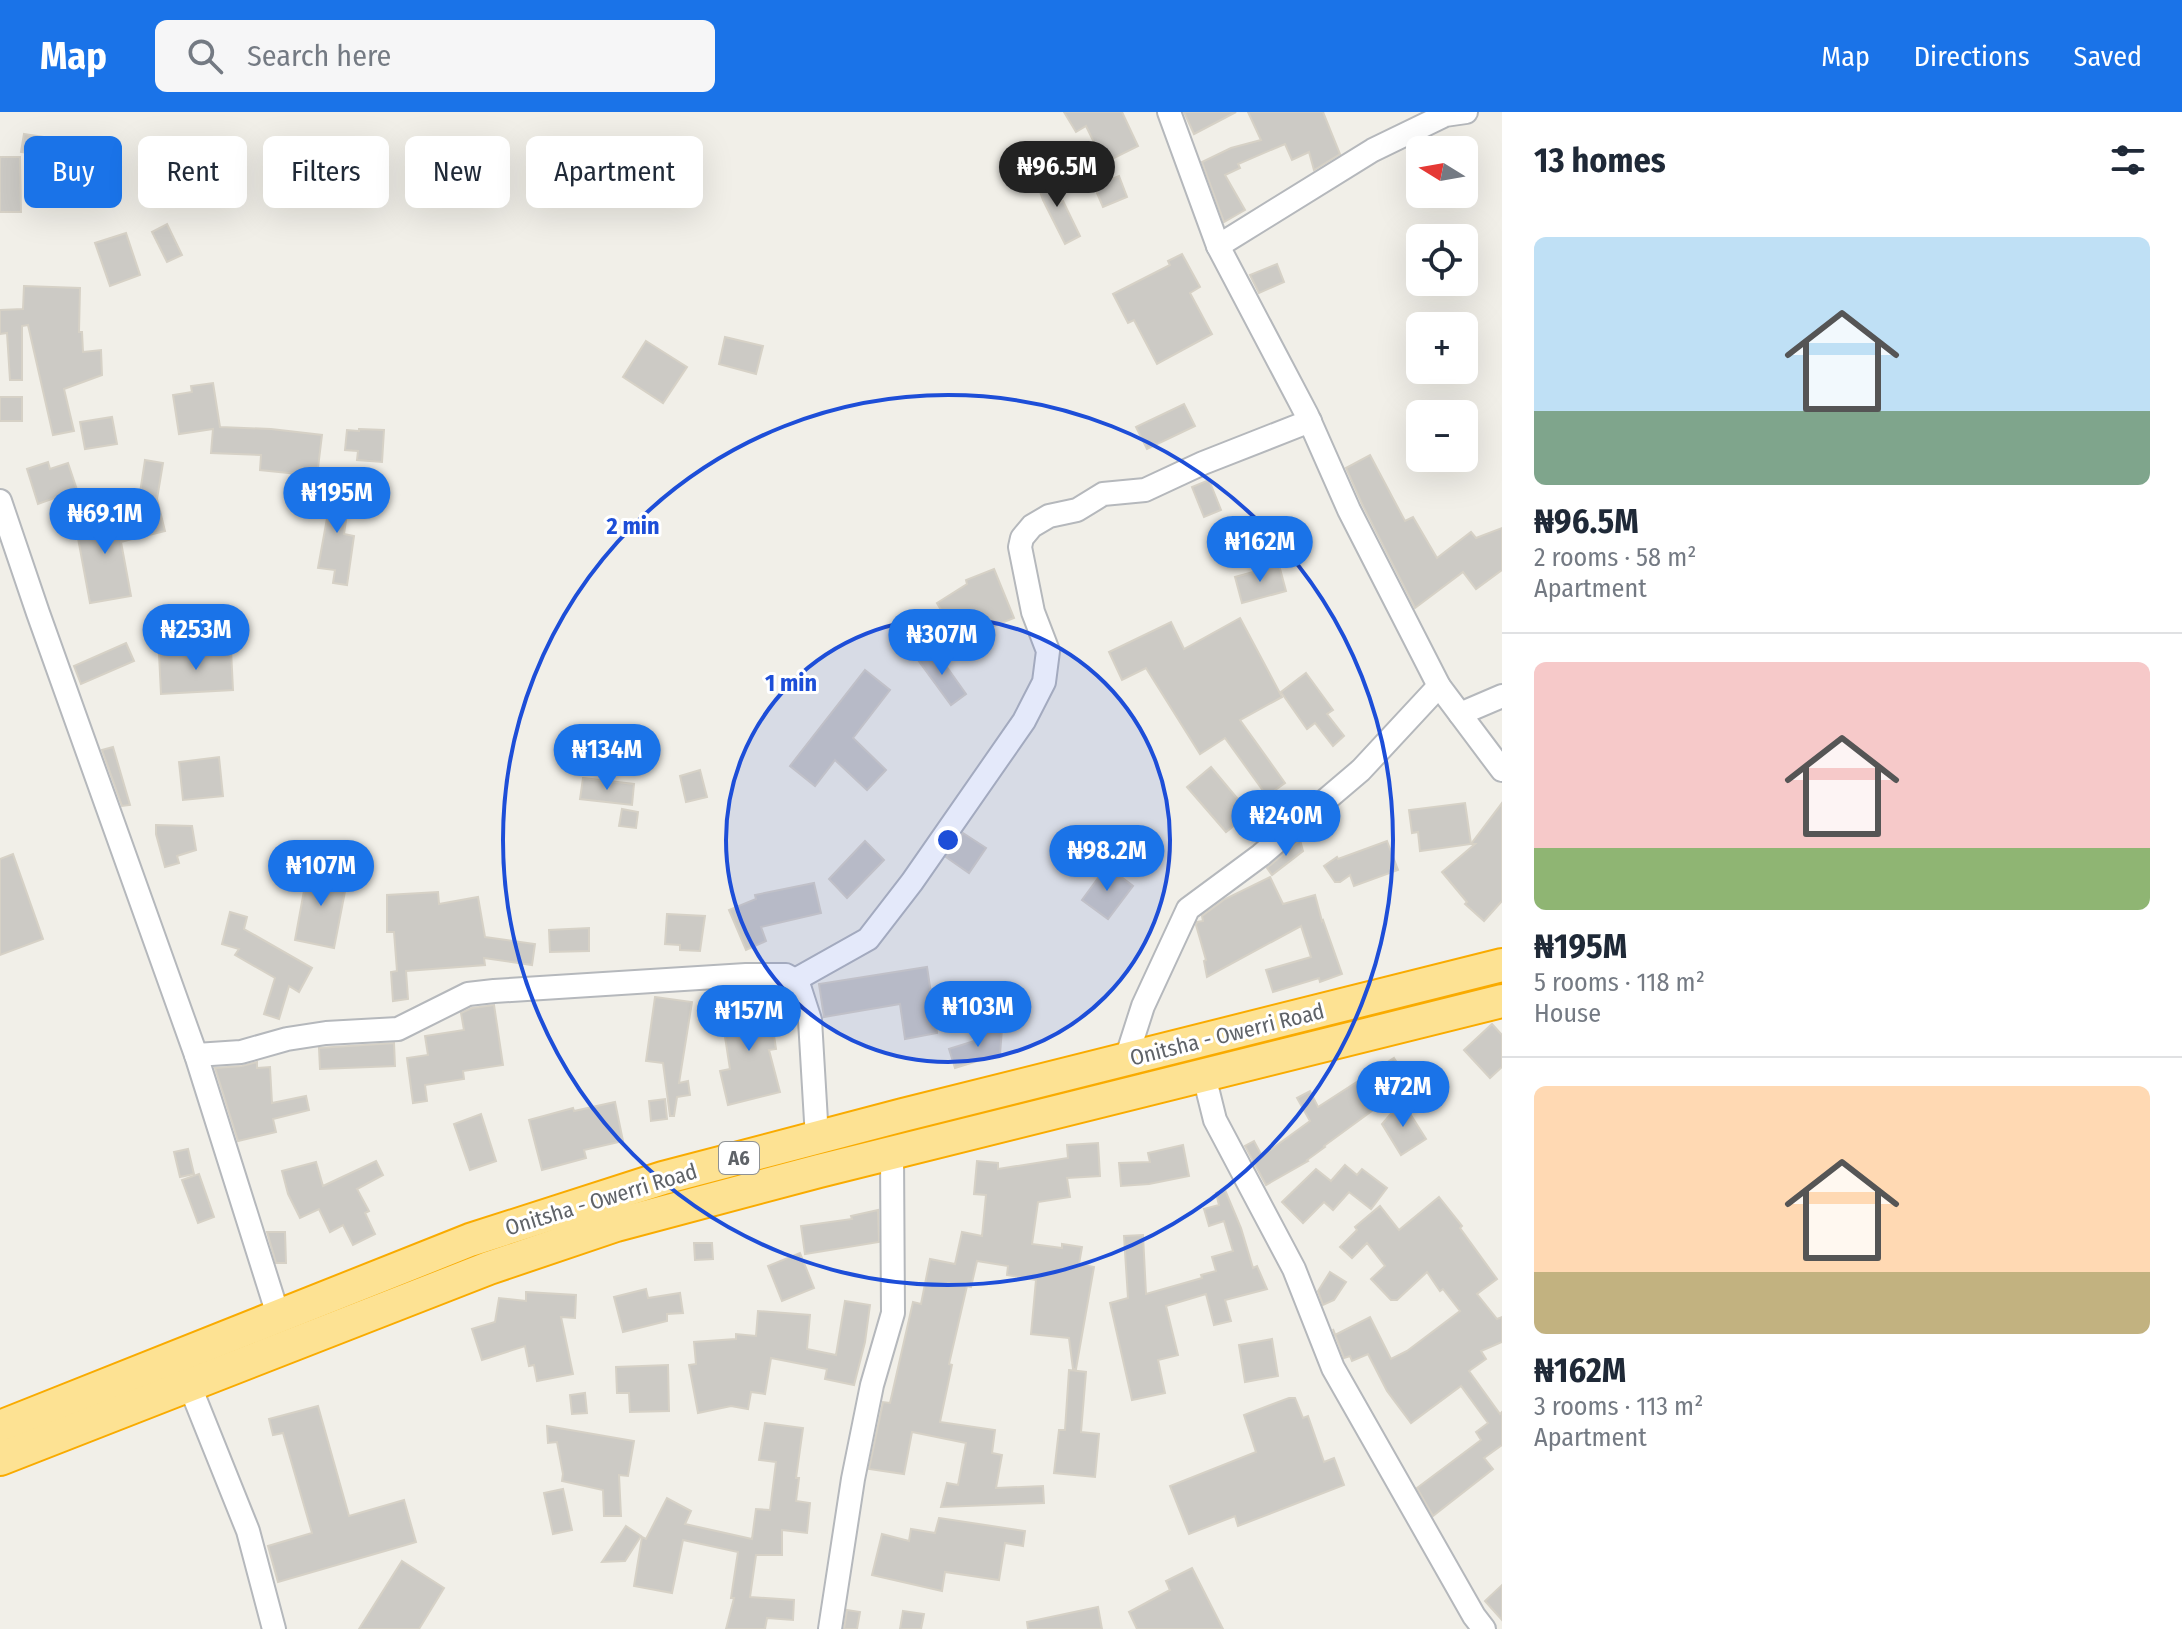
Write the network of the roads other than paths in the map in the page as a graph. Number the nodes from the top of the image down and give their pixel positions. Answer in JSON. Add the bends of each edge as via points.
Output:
{"nodes":[{"id":1,"x":1169,"y":112,"type":"edge"},
{"id":2,"x":1466,"y":112,"type":"edge"},
{"id":3,"x":1218,"y":246,"type":"junction"},
{"id":4,"x":1310,"y":421,"type":"junction"},
{"id":5,"x":0,"y":501,"type":"edge"},
{"id":6,"x":1439,"y":686,"type":"junction"},
{"id":7,"x":1502,"y":696,"type":"edge"},
{"id":8,"x":1460,"y":714,"type":"junction"},
{"id":9,"x":1502,"y":770,"type":"edge"},
{"id":10,"x":1502,"y":965,"type":"edge"},
{"id":11,"x":795,"y":980,"type":"junction"},
{"id":12,"x":1502,"y":1001,"type":"edge"},
{"id":13,"x":196,"y":1055,"type":"junction"},
{"id":14,"x":1126,"y":1059,"type":"junction"},
{"id":15,"x":1204,"y":1076,"type":"junction"},
{"id":16,"x":817,"y":1138,"type":"junction"},
{"id":17,"x":892,"y":1154,"type":"junction"},
{"id":18,"x":278,"y":1315,"type":"junction"},
{"id":19,"x":189,"y":1384,"type":"junction"},
{"id":20,"x":0,"y":1427,"type":"edge"},
{"id":21,"x":0,"y":1459,"type":"edge"},
{"id":22,"x":1475,"y":1625,"type":"edge"},
{"id":23,"x":274,"y":1629,"type":"edge"},
{"id":24,"x":830,"y":1629,"type":"edge"}],
"edges":[{"from":1,"to":3,"type":"street"},
{"from":2,"to":3,"type":"street","via":[[1445,115],[1373,150]]},
{"from":3,"to":4,"type":"street"},
{"from":4,"to":6,"type":"street"},
{"from":4,"to":11,"type":"street","via":[[1145,490],[1103,494],[1032,526],[1020,547],[1033,612],[1048,651],[1044,682],[1024,721],[868,939]]},
{"from":5,"to":13,"type":"street"},
{"from":6,"to":8,"type":"street"},
{"from":6,"to":14,"type":"street","via":[[1361,770],[1188,909],[1143,1006]]},
{"from":7,"to":8,"type":"street"},
{"from":8,"to":9,"type":"street"},
{"from":10,"to":14,"type":"highway","name":"Onitsha - Owerri Road","number":"A6"},
{"from":11,"to":13,"type":"street","via":[[786,975],[746,975],[468,994],[398,1029],[326,1033],[241,1052]]},
{"from":11,"to":16,"type":"street","via":[[810,1020]]},
{"from":12,"to":15,"type":"highway","name":"Onitsha - Owerri Road","number":"A6"},
{"from":13,"to":18,"type":"street"},
{"from":14,"to":16,"type":"highway","name":"Onitsha - Owerri Road","number":"A6"},
{"from":15,"to":17,"type":"highway","name":"Onitsha - Owerri Road","number":"A6"},
{"from":15,"to":22,"type":"street","via":[[1215,1120],[1294,1269],[1333,1368]]},
{"from":16,"to":18,"type":"highway","name":"Onitsha - Owerri Road","number":"A6","via":[[663,1178],[470,1240]]},
{"from":17,"to":19,"type":"highway","name":"Onitsha - Owerri Road","number":"A6","via":[[616,1225],[489,1268]]},
{"from":17,"to":24,"type":"street","via":[[893,1313],[853,1479]]},
{"from":18,"to":20,"type":"highway","name":"Onitsha - Owerri Road","number":"A6"},
{"from":19,"to":21,"type":"highway","name":"Onitsha - Owerri Road","number":"A6"},
{"from":19,"to":23,"type":"street","via":[[248,1531]]}]}
